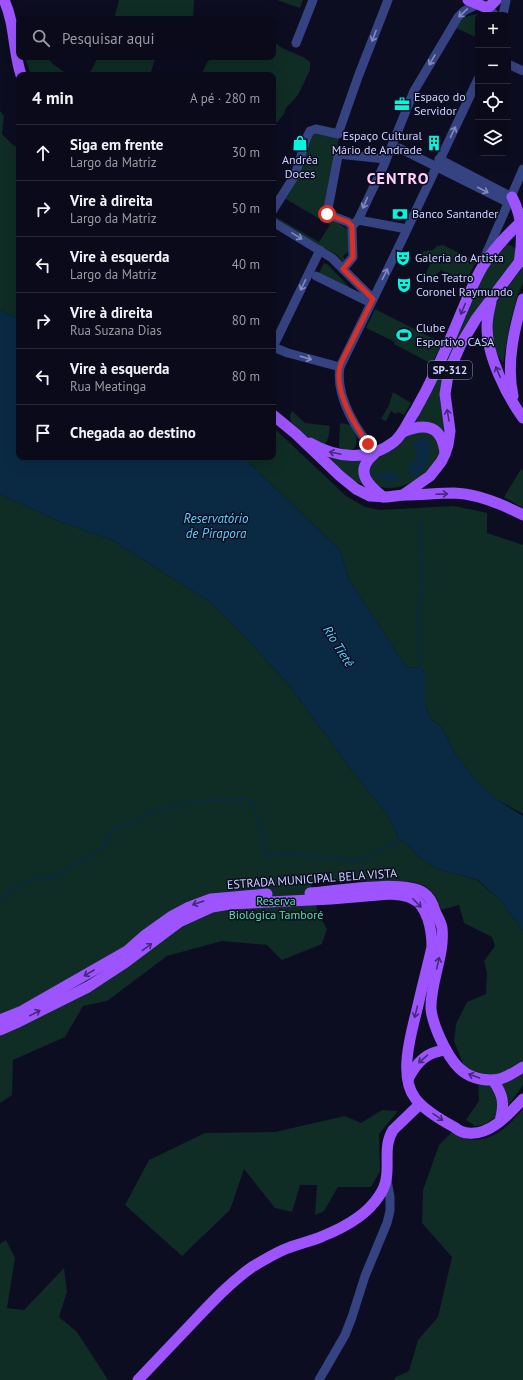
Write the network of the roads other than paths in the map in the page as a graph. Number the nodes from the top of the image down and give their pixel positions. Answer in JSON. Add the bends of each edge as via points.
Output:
{"nodes":[{"id":1,"x":4,"y":0,"type":"edge"},
{"id":2,"x":313,"y":0,"type":"edge"},
{"id":3,"x":388,"y":0,"type":"edge"},
{"id":4,"x":496,"y":0,"type":"edge"},
{"id":5,"x":506,"y":0,"type":"edge"},
{"id":6,"x":483,"y":6,"type":"edge"},
{"id":7,"x":504,"y":12,"type":"edge"},
{"id":8,"x":296,"y":43,"type":"dead end"},
{"id":9,"x":16,"y":52,"type":"edge"},
{"id":10,"x":17,"y":60,"type":"edge"},
{"id":11,"x":511,"y":65,"type":"edge"},
{"id":12,"x":523,"y":71,"type":"edge"},
{"id":13,"x":20,"y":72,"type":"edge"},
{"id":14,"x":476,"y":84,"type":"edge"},
{"id":15,"x":399,"y":148,"type":"dead end"},
{"id":16,"x":385,"y":159,"type":"junction"},
{"id":17,"x":438,"y":163,"type":"junction"},
{"id":18,"x":523,"y":169,"type":"edge"},
{"id":19,"x":276,"y":198,"type":"edge"},
{"id":20,"x":510,"y":200,"type":"junction"},
{"id":21,"x":523,"y":203,"type":"edge"},
{"id":22,"x":522,"y":221,"type":"edge"},
{"id":23,"x":355,"y":223,"type":"junction"},
{"id":24,"x":276,"y":224,"type":"edge"},
{"id":25,"x":407,"y":229,"type":"junction"},
{"id":26,"x":504,"y":238,"type":"junction"},
{"id":27,"x":320,"y":250,"type":"junction"},
{"id":28,"x":521,"y":257,"type":"edge"},
{"id":29,"x":343,"y":269,"type":"junction"},
{"id":30,"x":480,"y":270,"type":"junction"},
{"id":31,"x":316,"y":276,"type":"dead end"},
{"id":32,"x":492,"y":296,"type":"junction"},
{"id":33,"x":523,"y":298,"type":"edge"},
{"id":34,"x":372,"y":301,"type":"junction"},
{"id":35,"x":276,"y":341,"type":"edge"},
{"id":36,"x":276,"y":348,"type":"edge"},
{"id":37,"x":340,"y":367,"type":"junction"},
{"id":38,"x":515,"y":407,"type":"junction"},
{"id":39,"x":276,"y":417,"type":"edge"},
{"id":40,"x":523,"y":418,"type":"edge"},
{"id":41,"x":403,"y":432,"type":"junction"},
{"id":42,"x":296,"y":434,"type":"junction"},
{"id":43,"x":375,"y":453,"type":"junction"},
{"id":44,"x":445,"y":454,"type":"junction"},
{"id":45,"x":403,"y":495,"type":"junction"},
{"id":46,"x":382,"y":497,"type":"junction"},
{"id":47,"x":523,"y":515,"type":"edge"},
{"id":48,"x":0,"y":1020,"type":"edge"},
{"id":49,"x":0,"y":1030,"type":"edge"},
{"id":50,"x":446,"y":1050,"type":"junction"},
{"id":51,"x":523,"y":1067,"type":"edge"},
{"id":52,"x":408,"y":1078,"type":"junction"},
{"id":53,"x":493,"y":1080,"type":"junction"},
{"id":54,"x":523,"y":1099,"type":"edge"},
{"id":55,"x":420,"y":1104,"type":"junction"},
{"id":56,"x":500,"y":1121,"type":"junction"},
{"id":57,"x":387,"y":1180,"type":"junction"},
{"id":58,"x":138,"y":1380,"type":"edge"},
{"id":59,"x":319,"y":1380,"type":"edge"}],
"edges":[{"from":1,"to":9,"type":"main road","via":[[11,19]]},
{"from":2,"to":8,"type":"street"},
{"from":3,"to":19,"type":"street","one_way":true,"via":[[338,134],[316,129],[310,131],[295,175]]},
{"from":4,"to":6,"type":"main road"},
{"from":5,"to":7,"type":"street"},
{"from":6,"to":16,"type":"street","one_way":true,"via":[[464,11],[452,26],[414,90]]},
{"from":10,"to":13,"type":"main road"},
{"from":11,"to":12,"type":"street"},
{"from":17,"to":14,"type":"street","one_way":true},
{"from":15,"to":17,"type":"street"},
{"from":16,"to":23,"type":"street","one_way":true},
{"from":16,"to":23,"type":"street","via":[[338,152],[327,214]]},
{"from":17,"to":20,"type":"street"},
{"from":17,"to":25,"type":"street"},
{"from":18,"to":20,"type":"street"},
{"from":20,"to":21,"type":"main road"},
{"from":20,"to":22,"type":"main road","via":[[517,206]]},
{"from":20,"to":30,"type":"street"},
{"from":22,"to":26,"type":"main road","number":"SP-312"},
{"from":22,"to":28,"type":"main road"},
{"from":23,"to":25,"type":"street"},
{"from":23,"to":29,"type":"street","via":[[353,257]]},
{"from":24,"to":27,"type":"street","one_way":true},
{"from":34,"to":25,"type":"street","one_way":true},
{"from":26,"to":28,"type":"main road","via":[[516,245]]},
{"from":26,"to":30,"type":"main road","number":"SP-312"},
{"from":27,"to":29,"type":"street"},
{"from":27,"to":35,"type":"street","one_way":true},
{"from":28,"to":32,"type":"main road","number":"SP-312"},
{"from":29,"to":34,"type":"street"},
{"from":30,"to":41,"type":"main road","number":"SP-312","one_way":true,"via":[[443,357]]},
{"from":31,"to":34,"type":"street"},
{"from":38,"to":32,"type":"main road","one_way":true,"via":[[495,366],[488,339],[488,314]]},
{"from":44,"to":32,"type":"main road","number":"SP-312","one_way":true,"via":[[450,439],[445,394],[448,375],[461,344]]},
{"from":33,"to":38,"type":"main road","via":[[515,331],[511,368],[511,388]]},
{"from":34,"to":37,"type":"street"},
{"from":36,"to":37,"type":"street","one_way":true},
{"from":37,"to":43,"type":"street","via":[[340,387],[347,408]]},
{"from":38,"to":40,"type":"main road"},
{"from":39,"to":42,"type":"main road","number":"SP-312"},
{"from":41,"to":43,"type":"main road","number":"SP-312","via":[[395,441]]},
{"from":41,"to":44,"type":"main road","via":[[418,427],[432,428],[440,436]]},
{"from":43,"to":42,"type":"main road","number":"SP-312","one_way":true,"via":[[331,453]]},
{"from":42,"to":46,"type":"main road","number":"SP-312","via":[[356,489],[370,496]]},
{"from":43,"to":46,"type":"main road","via":[[368,458],[364,474],[367,482]]},
{"from":44,"to":45,"type":"main road","number":"SP-312","via":[[430,476]]},
{"from":45,"to":46,"type":"main road","number":"SP-312"},
{"from":45,"to":47,"type":"main road","one_way":true,"via":[[455,493],[475,496]]},
{"from":50,"to":48,"type":"main road","name":"ESTRADA MUNICIPAL BELA VISTA","one_way":true,"via":[[435,1028],[431,1009],[441,950],[442,927],[427,895],[404,886],[253,895],[211,899],[198,903],[172,916],[127,951],[22,1011]]},
{"from":49,"to":52,"type":"main road","name":"ESTRADA MUNICIPAL BELA VISTA","one_way":true,"via":[[88,987],[180,922],[212,907],[390,894],[413,898],[419,903],[428,920],[432,937],[432,947],[410,1037]]},
{"from":50,"to":52,"type":"main road","one_way":true,"via":[[429,1054],[419,1062]]},
{"from":53,"to":50,"type":"main road","name":"ESTRADA MUNICIPAL BELA VISTA","one_way":true,"via":[[477,1078],[460,1070]]},
{"from":51,"to":53,"type":"main road"},
{"from":52,"to":55,"type":"main road","via":[[411,1092]]},
{"from":53,"to":56,"type":"main road","via":[[503,1101]]},
{"from":54,"to":56,"type":"main road"},
{"from":55,"to":56,"type":"main road","one_way":true,"via":[[468,1133],[486,1130]]},
{"from":55,"to":57,"type":"main road","via":[[390,1134]]},
{"from":57,"to":58,"type":"main road","via":[[380,1196],[360,1215],[324,1236],[269,1257],[239,1277]]},
{"from":57,"to":59,"type":"street","via":[[390,1197],[387,1223],[345,1335]]}]}
